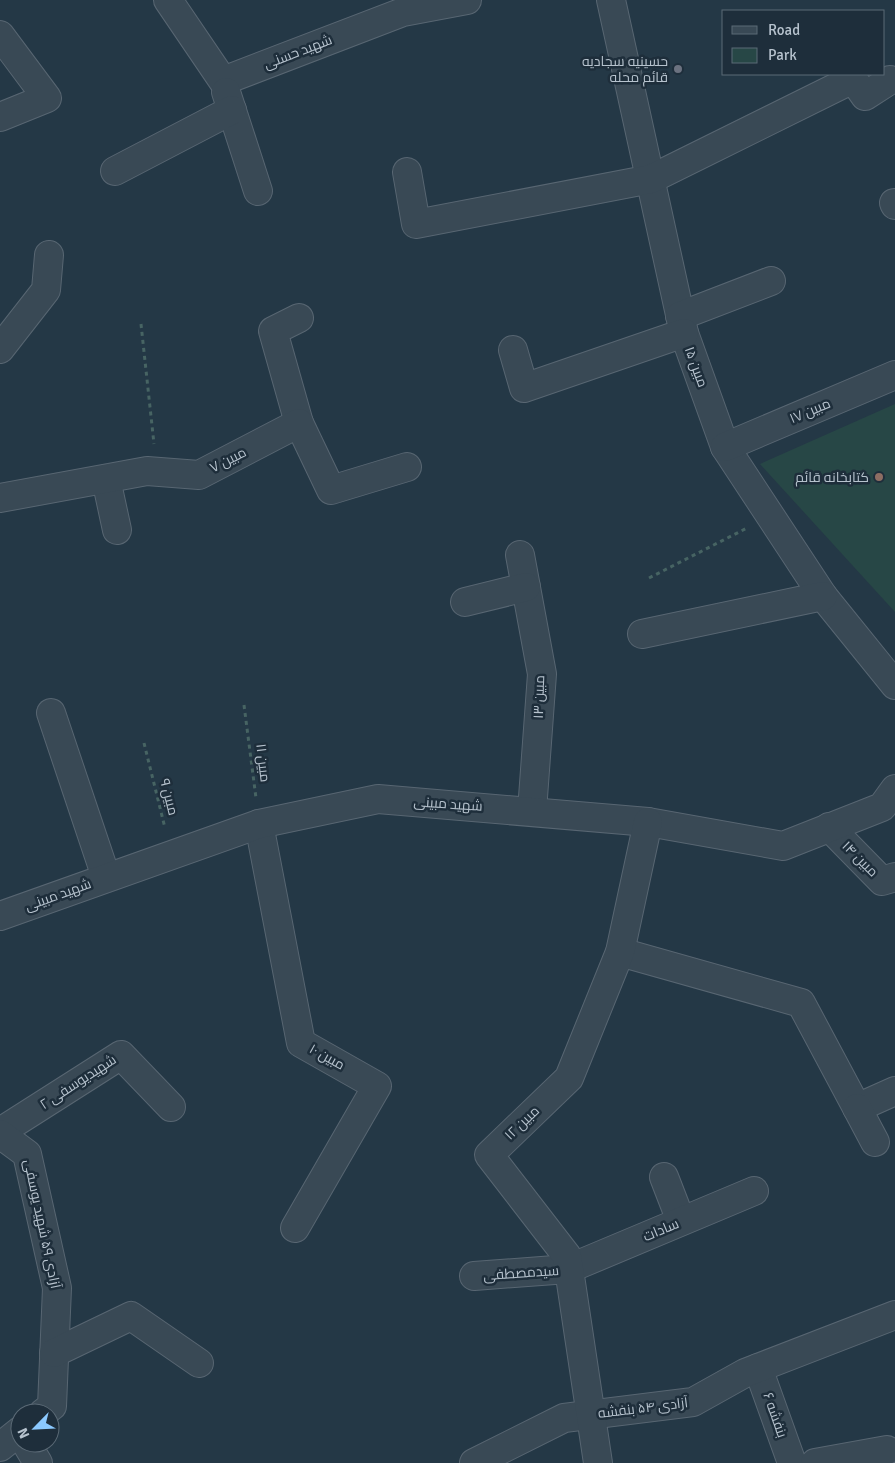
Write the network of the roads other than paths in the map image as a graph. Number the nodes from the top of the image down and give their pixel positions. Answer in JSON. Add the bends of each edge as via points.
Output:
{"nodes":[{"id":1,"x":168,"y":0,"type":"edge"},
{"id":2,"x":468,"y":0,"type":"edge"},
{"id":3,"x":611,"y":0,"type":"edge"},
{"id":4,"x":0,"y":35,"type":"edge"},
{"id":5,"x":890,"y":80,"type":"dead end"},
{"id":6,"x":222,"y":81,"type":"junction"},
{"id":7,"x":232,"y":110,"type":"junction"},
{"id":8,"x":0,"y":117,"type":"edge"},
{"id":9,"x":115,"y":171,"type":"dead end"},
{"id":10,"x":407,"y":172,"type":"dead end"},
{"id":11,"x":650,"y":179,"type":"junction"},
{"id":12,"x":258,"y":191,"type":"dead end"},
{"id":13,"x":49,"y":255,"type":"dead end"},
{"id":14,"x":771,"y":281,"type":"dead end"},
{"id":15,"x":299,"y":318,"type":"dead end"},
{"id":16,"x":682,"y":324,"type":"junction"},
{"id":17,"x":0,"y":349,"type":"edge"},
{"id":18,"x":513,"y":350,"type":"dead end"},
{"id":19,"x":895,"y":375,"type":"edge"},
{"id":20,"x":299,"y":423,"type":"junction"},
{"id":21,"x":725,"y":447,"type":"junction"},
{"id":22,"x":407,"y":467,"type":"dead end"},
{"id":23,"x":106,"y":479,"type":"junction"},
{"id":24,"x":0,"y":498,"type":"edge"},
{"id":25,"x":117,"y":530,"type":"dead end"},
{"id":26,"x":520,"y":555,"type":"dead end"},
{"id":27,"x":526,"y":587,"type":"junction"},
{"id":28,"x":823,"y":596,"type":"junction"},
{"id":29,"x":466,"y":602,"type":"dead end"},
{"id":30,"x":642,"y":634,"type":"dead end"},
{"id":31,"x":895,"y":685,"type":"edge"},
{"id":32,"x":50,"y":713,"type":"dead end"},
{"id":33,"x":895,"y":789,"type":"edge"},
{"id":34,"x":532,"y":811,"type":"junction"},
{"id":35,"x":648,"y":822,"type":"junction"},
{"id":36,"x":259,"y":824,"type":"junction"},
{"id":37,"x":829,"y":827,"type":"junction"},
{"id":38,"x":106,"y":877,"type":"junction"},
{"id":39,"x":895,"y":877,"type":"edge"},
{"id":40,"x":0,"y":916,"type":"edge"},
{"id":41,"x":620,"y":952,"type":"junction"},
{"id":42,"x":895,"y":1091,"type":"edge"},
{"id":43,"x":171,"y":1107,"type":"dead end"},
{"id":44,"x":857,"y":1108,"type":"junction"},
{"id":45,"x":0,"y":1133,"type":"edge"},
{"id":46,"x":875,"y":1142,"type":"dead end"},
{"id":47,"x":664,"y":1177,"type":"dead end"},
{"id":48,"x":754,"y":1191,"type":"dead end"},
{"id":49,"x":681,"y":1222,"type":"junction"},
{"id":50,"x":296,"y":1228,"type":"dead end"},
{"id":51,"x":568,"y":1269,"type":"junction"},
{"id":52,"x":474,"y":1276,"type":"dead end"},
{"id":53,"x":895,"y":1315,"type":"edge"},
{"id":54,"x":54,"y":1353,"type":"junction"},
{"id":55,"x":199,"y":1363,"type":"dead end"},
{"id":56,"x":758,"y":1368,"type":"junction"},
{"id":57,"x":52,"y":1403,"type":"edge"},
{"id":58,"x":589,"y":1415,"type":"junction"},
{"id":59,"x":887,"y":1450,"type":"dead end"},
{"id":60,"x":474,"y":1463,"type":"edge"},
{"id":61,"x":598,"y":1463,"type":"edge"},
{"id":62,"x":792,"y":1463,"type":"edge"},
{"id":63,"x":814,"y":1463,"type":"edge"}],
"edges":[{"from":1,"to":6,"type":"street"},
{"from":2,"to":6,"type":"street","name":"شهید حسنی","via":[[403,12]]},
{"from":3,"to":11,"type":"street","name":"مبین ۱۵"},
{"from":4,"to":8,"type":"street","via":[[47,98]]},
{"from":5,"to":11,"type":"street","via":[[865,96],[853,79]]},
{"from":6,"to":7,"type":"street"},
{"from":7,"to":9,"type":"street"},
{"from":7,"to":12,"type":"street"},
{"from":10,"to":11,"type":"street","via":[[416,224]]},
{"from":11,"to":16,"type":"street","name":"مبین ۱۵"},
{"from":13,"to":17,"type":"street","via":[[46,290]]},
{"from":14,"to":16,"type":"street"},
{"from":15,"to":20,"type":"street","via":[[273,331]]},
{"from":16,"to":18,"type":"street","via":[[524,388]]},
{"from":16,"to":21,"type":"street","name":"مبین ۱۵"},
{"from":19,"to":21,"type":"street","name":"مبین ۱۷"},
{"from":20,"to":22,"type":"street","via":[[331,490]]},
{"from":20,"to":23,"type":"street","name":"مبین ۷","via":[[199,475],[147,471]]},
{"from":21,"to":28,"type":"street","name":"مبین ۱۵"},
{"from":23,"to":24,"type":"street","name":"مبین ۷"},
{"from":23,"to":25,"type":"street"},
{"from":26,"to":27,"type":"street","name":"مبین ۱۳"},
{"from":27,"to":29,"type":"street"},
{"from":27,"to":34,"type":"street","name":"مبین ۱۳","via":[[542,674]]},
{"from":28,"to":30,"type":"street"},
{"from":28,"to":31,"type":"street","name":"مبین ۱۵"},
{"from":32,"to":38,"type":"street"},
{"from":33,"to":37,"type":"street","name":"شهید مبینی","via":[[882,807]]},
{"from":34,"to":35,"type":"street","name":"شهید مبینی"},
{"from":34,"to":36,"type":"street","name":"شهید مبینی","via":[[378,799]]},
{"from":35,"to":37,"type":"street","name":"شهید مبینی","via":[[783,846]]},
{"from":35,"to":41,"type":"street","name":"مبین ۱۲"},
{"from":36,"to":38,"type":"street","name":"شهید مبینی"},
{"from":36,"to":50,"type":"street","name":"مبین ۱۰","via":[[301,1043],[377,1086]]},
{"from":37,"to":39,"type":"street","name":"مبین ۱۴","via":[[882,881]]},
{"from":38,"to":40,"type":"street","name":"شهید مبینی"},
{"from":41,"to":44,"type":"street","via":[[801,1003]]},
{"from":41,"to":51,"type":"street","name":"مبین ۱۲","via":[[569,1078],[489,1155],[567,1256]]},
{"from":42,"to":44,"type":"street"},
{"from":43,"to":45,"type":"street","name":"شهیدیوسفی ۲","via":[[121,1055]]},
{"from":44,"to":46,"type":"street"},
{"from":45,"to":54,"type":"street","name":"آزادی ۵۹ شهید یوسفی","via":[[27,1154],[57,1288]]},
{"from":47,"to":49,"type":"street"},
{"from":48,"to":49,"type":"street","name":"سادات"},
{"from":49,"to":51,"type":"street","name":"سادات"},
{"from":51,"to":52,"type":"street","name":"سیدمصطفی"},
{"from":51,"to":58,"type":"street","name":"مبین ۱۲"},
{"from":53,"to":56,"type":"street","name":"آزادی ۵۴ بنفشه"},
{"from":54,"to":55,"type":"street","via":[[131,1316]]},
{"from":54,"to":57,"type":"street","name":"آزادی ۵۹ شهید یوسفی"},
{"from":56,"to":58,"type":"street","name":"آزادی ۵۴ بنفشه","via":[[694,1402]]},
{"from":56,"to":62,"type":"street","name":"بنفشه ۶"},
{"from":58,"to":60,"type":"street","name":"آزادی ۵۴ بنفشه","via":[[564,1418]]},
{"from":58,"to":61,"type":"street","name":"مبین ۱۲"},
{"from":59,"to":63,"type":"street"}]}
